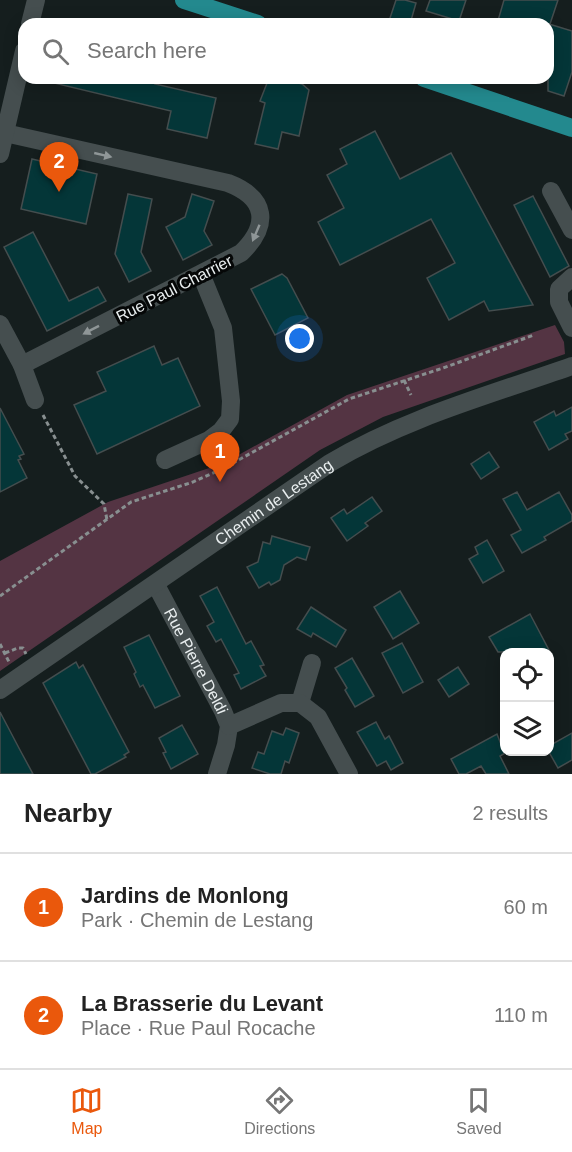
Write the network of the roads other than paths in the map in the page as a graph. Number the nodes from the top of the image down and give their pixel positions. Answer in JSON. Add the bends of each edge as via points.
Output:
{"nodes":[{"id":1,"x":36,"y":0,"type":"edge"},
{"id":2,"x":184,"y":0,"type":"edge"},
{"id":3,"x":32,"y":18,"type":"edge"},
{"id":4,"x":240,"y":18,"type":"edge"},
{"id":5,"x":18,"y":77,"type":"edge"},
{"id":6,"x":442,"y":84,"type":"edge"},
{"id":7,"x":572,"y":128,"type":"edge"},
{"id":8,"x":5,"y":133,"type":"junction"},
{"id":9,"x":0,"y":154,"type":"edge"},
{"id":10,"x":551,"y":191,"type":"dead end"},
{"id":11,"x":570,"y":222,"type":"edge"},
{"id":12,"x":201,"y":274,"type":"junction"},
{"id":13,"x":572,"y":277,"type":"edge"},
{"id":14,"x":0,"y":324,"type":"edge"},
{"id":15,"x":572,"y":328,"type":"edge"},
{"id":16,"x":22,"y":365,"type":"junction"},
{"id":17,"x":572,"y":366,"type":"edge"},
{"id":18,"x":35,"y":400,"type":"road end"},
{"id":19,"x":165,"y":460,"type":"dead end"},
{"id":20,"x":156,"y":585,"type":"junction"},
{"id":21,"x":312,"y":663,"type":"dead end"},
{"id":22,"x":0,"y":690,"type":"edge"},
{"id":23,"x":300,"y":703,"type":"junction"},
{"id":24,"x":229,"y":726,"type":"junction"},
{"id":25,"x":216,"y":774,"type":"edge"},
{"id":26,"x":349,"y":774,"type":"edge"}],
"edges":[{"from":1,"to":3,"type":"street"},
{"from":2,"to":4,"type":"main road"},
{"from":5,"to":8,"type":"street"},
{"from":6,"to":7,"type":"main road"},
{"from":8,"to":9,"type":"street"},
{"from":8,"to":12,"type":"street","name":"Rue Paul Charrier","one_way":true,"via":[[242,188],[260,212],[260,227],[254,241],[241,254]]},
{"from":10,"to":11,"type":"street"},
{"from":12,"to":16,"type":"street","name":"Rue Paul Charrier","one_way":true},
{"from":12,"to":19,"type":"street","via":[[223,328],[230,419],[208,440]]},
{"from":13,"to":15,"type":"street","via":[[559,289],[559,302]]},
{"from":14,"to":16,"type":"street"},
{"from":16,"to":18,"type":"street"},
{"from":17,"to":20,"type":"street","name":"Chemin de Lestang","via":[[401,426],[360,445]]},
{"from":20,"to":22,"type":"street","name":"Chemin de Lestang"},
{"from":20,"to":24,"type":"street","name":"Rue Pierre Deldi"},
{"from":21,"to":23,"type":"street"},
{"from":23,"to":24,"type":"street","via":[[281,703]]},
{"from":23,"to":26,"type":"street","via":[[318,717]]},
{"from":24,"to":25,"type":"street","name":"Rue Pierre Deldi"}]}
